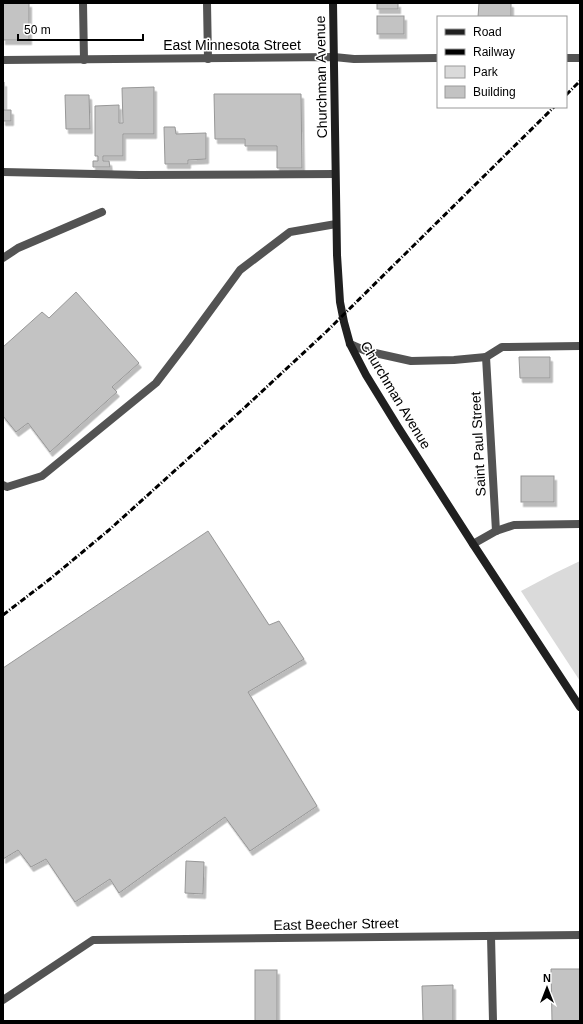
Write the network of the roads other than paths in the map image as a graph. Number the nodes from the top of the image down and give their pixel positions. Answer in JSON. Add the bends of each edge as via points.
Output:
{"nodes":[{"id":1,"x":83,"y":3,"type":"edge"},
{"id":2,"x":207,"y":3,"type":"edge"},
{"id":3,"x":333,"y":3,"type":"edge"},
{"id":4,"x":334,"y":58,"type":"junction"},
{"id":5,"x":437,"y":58,"type":"edge"},
{"id":6,"x":567,"y":58,"type":"edge"},
{"id":7,"x":580,"y":58,"type":"edge"},
{"id":8,"x":208,"y":59,"type":"junction"},
{"id":9,"x":3,"y":60,"type":"edge"},
{"id":10,"x":84,"y":60,"type":"junction"},
{"id":11,"x":3,"y":172,"type":"edge"},
{"id":12,"x":335,"y":174,"type":"junction"},
{"id":13,"x":102,"y":212,"type":"dead end"},
{"id":14,"x":336,"y":224,"type":"junction"},
{"id":15,"x":3,"y":258,"type":"edge"},
{"id":16,"x":350,"y":344,"type":"junction"},
{"id":17,"x":580,"y":346,"type":"edge"},
{"id":18,"x":486,"y":357,"type":"junction"},
{"id":19,"x":3,"y":485,"type":"edge"},
{"id":20,"x":580,"y":524,"type":"edge"},
{"id":21,"x":496,"y":531,"type":"junction"},
{"id":22,"x":473,"y":544,"type":"junction"},
{"id":23,"x":580,"y":706,"type":"edge"},
{"id":24,"x":580,"y":935,"type":"edge"},
{"id":25,"x":492,"y":936,"type":"junction"},
{"id":26,"x":3,"y":1000,"type":"edge"},
{"id":27,"x":493,"y":1021,"type":"edge"}],
"edges":[{"from":1,"to":10,"type":"street"},
{"from":2,"to":8,"type":"street"},
{"from":3,"to":4,"type":"main road","name":"Churchman Avenue"},
{"from":4,"to":5,"type":"street","name":"East Minnesota Street"},
{"from":4,"to":8,"type":"street","name":"East Minnesota Street"},
{"from":4,"to":12,"type":"main road","name":"Churchman Avenue"},
{"from":6,"to":7,"type":"street"},
{"from":8,"to":10,"type":"street","name":"East Minnesota Street"},
{"from":9,"to":10,"type":"street","name":"East Minnesota Street"},
{"from":11,"to":12,"type":"street","via":[[140,175]]},
{"from":12,"to":14,"type":"main road","name":"Churchman Avenue"},
{"from":13,"to":15,"type":"street","via":[[18,248]]},
{"from":14,"to":16,"type":"main road","name":"Churchman Avenue","via":[[340,302]]},
{"from":14,"to":19,"type":"street","via":[[290,232],[240,270],[156,383],[42,476],[7,487]]},
{"from":16,"to":18,"type":"street","via":[[366,351],[411,361]]},
{"from":16,"to":22,"type":"main road","name":"Churchman Avenue","via":[[366,375]]},
{"from":17,"to":18,"type":"street","via":[[502,347]]},
{"from":18,"to":21,"type":"street","name":"Saint Paul Street"},
{"from":20,"to":21,"type":"street","via":[[514,525]]},
{"from":21,"to":22,"type":"street"},
{"from":22,"to":23,"type":"main road","name":"Churchman Avenue"},
{"from":24,"to":25,"type":"street","name":"East Beecher Street"},
{"from":25,"to":26,"type":"street","name":"East Beecher Street","via":[[93,940]]},
{"from":25,"to":27,"type":"street"}]}
